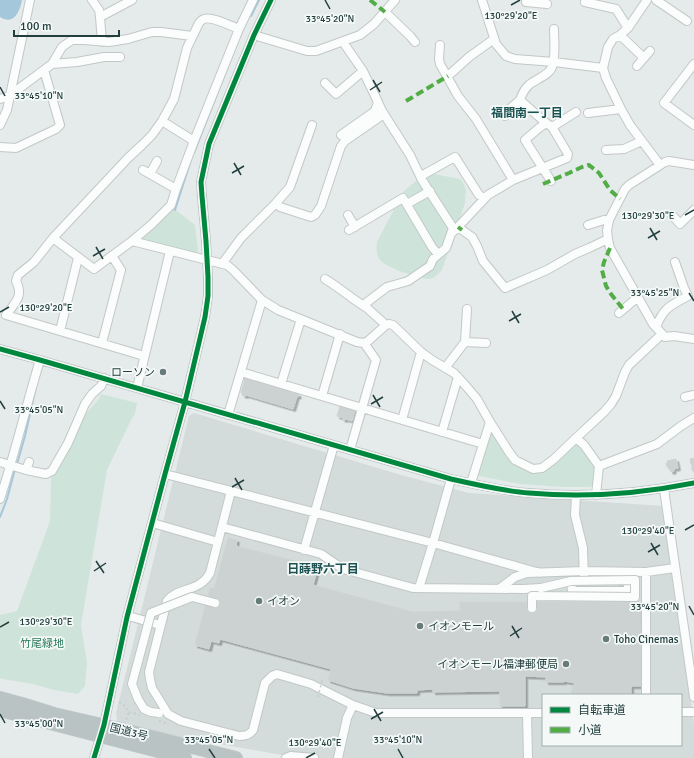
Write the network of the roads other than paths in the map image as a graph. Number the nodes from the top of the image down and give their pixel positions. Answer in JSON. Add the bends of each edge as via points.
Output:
{"nodes":[{"id":1,"x":30,"y":0,"type":"edge"},
{"id":2,"x":92,"y":0,"type":"edge"},
{"id":3,"x":132,"y":0,"type":"edge"},
{"id":4,"x":253,"y":0,"type":"edge"},
{"id":5,"x":271,"y":0,"type":"edge"},
{"id":6,"x":395,"y":0,"type":"edge"},
{"id":7,"x":482,"y":0,"type":"edge"},
{"id":8,"x":526,"y":0,"type":"edge"},
{"id":9,"x":647,"y":0,"type":"edge"},
{"id":10,"x":656,"y":0,"type":"edge"},
{"id":11,"x":585,"y":2,"type":"dead end"},
{"id":12,"x":547,"y":4,"type":"dead end"},
{"id":13,"x":385,"y":12,"type":"junction"},
{"id":14,"x":100,"y":17,"type":"junction"},
{"id":15,"x":687,"y":21,"type":"dead end"},
{"id":16,"x":628,"y":28,"type":"junction"},
{"id":17,"x":239,"y":29,"type":"junction"},
{"id":18,"x":554,"y":29,"type":"dead end"},
{"id":19,"x":254,"y":35,"type":"junction"},
{"id":20,"x":620,"y":35,"type":"junction"},
{"id":21,"x":192,"y":36,"type":"junction"},
{"id":22,"x":494,"y":39,"type":"junction"},
{"id":23,"x":102,"y":42,"type":"junction"},
{"id":24,"x":343,"y":42,"type":"junction"},
{"id":25,"x":415,"y":42,"type":"dead end"},
{"id":26,"x":440,"y":45,"type":"dead end"},
{"id":27,"x":650,"y":51,"type":"dead end"},
{"id":28,"x":120,"y":57,"type":"dead end"},
{"id":29,"x":644,"y":58,"type":"junction"},
{"id":30,"x":554,"y":62,"type":"junction"},
{"id":31,"x":52,"y":64,"type":"junction"},
{"id":32,"x":694,"y":64,"type":"edge"},
{"id":33,"x":637,"y":66,"type":"dead end"},
{"id":34,"x":603,"y":68,"type":"junction"},
{"id":35,"x":44,"y":70,"type":"junction"},
{"id":36,"x":363,"y":71,"type":"junction"},
{"id":37,"x":448,"y":76,"type":"junction"},
{"id":38,"x":325,"y":84,"type":"dead end"},
{"id":39,"x":9,"y":96,"type":"junction"},
{"id":40,"x":0,"y":98,"type":"edge"},
{"id":41,"x":520,"y":100,"type":"junction"},
{"id":42,"x":378,"y":102,"type":"junction"},
{"id":43,"x":621,"y":109,"type":"junction"},
{"id":44,"x":576,"y":112,"type":"dead end"},
{"id":45,"x":588,"y":113,"type":"dead end"},
{"id":46,"x":384,"y":114,"type":"junction"},
{"id":47,"x":504,"y":116,"type":"dead end"},
{"id":48,"x":162,"y":122,"type":"junction"},
{"id":49,"x":0,"y":125,"type":"edge"},
{"id":50,"x":312,"y":125,"type":"dead end"},
{"id":51,"x":549,"y":125,"type":"junction"},
{"id":52,"x":694,"y":125,"type":"edge"},
{"id":53,"x":341,"y":135,"type":"dead end"},
{"id":54,"x":194,"y":141,"type":"junction"},
{"id":55,"x":642,"y":141,"type":"junction"},
{"id":56,"x":0,"y":147,"type":"edge"},
{"id":57,"x":606,"y":150,"type":"dead end"},
{"id":58,"x":157,"y":161,"type":"dead end"},
{"id":59,"x":660,"y":165,"type":"junction"},
{"id":60,"x":694,"y":166,"type":"edge"},
{"id":61,"x":542,"y":169,"type":"junction"},
{"id":62,"x":421,"y":176,"type":"junction"},
{"id":63,"x":513,"y":180,"type":"junction"},
{"id":64,"x":551,"y":181,"type":"dead end"},
{"id":65,"x":176,"y":189,"type":"junction"},
{"id":66,"x":430,"y":191,"type":"junction"},
{"id":67,"x":484,"y":198,"type":"junction"},
{"id":68,"x":276,"y":203,"type":"junction"},
{"id":69,"x":407,"y":204,"type":"junction"},
{"id":70,"x":694,"y":210,"type":"edge"},
{"id":71,"x":348,"y":215,"type":"dead end"},
{"id":72,"x":672,"y":215,"type":"dead end"},
{"id":73,"x":609,"y":221,"type":"junction"},
{"id":74,"x":588,"y":225,"type":"dead end"},
{"id":75,"x":462,"y":230,"type":"dead end"},
{"id":76,"x":453,"y":232,"type":"junction"},
{"id":77,"x":53,"y":238,"type":"junction"},
{"id":78,"x":608,"y":239,"type":"junction"},
{"id":79,"x":132,"y":241,"type":"junction"},
{"id":80,"x":170,"y":251,"type":"junction"},
{"id":81,"x":438,"y":254,"type":"junction"},
{"id":82,"x":112,"y":256,"type":"junction"},
{"id":83,"x":78,"y":258,"type":"junction"},
{"id":84,"x":208,"y":261,"type":"junction"},
{"id":85,"x":675,"y":262,"type":"dead end"},
{"id":86,"x":222,"y":264,"type":"junction"},
{"id":87,"x":325,"y":279,"type":"dead end"},
{"id":88,"x":638,"y":297,"type":"junction"},
{"id":89,"x":262,"y":300,"type":"junction"},
{"id":90,"x":367,"y":308,"type":"junction"},
{"id":91,"x":467,"y":309,"type":"dead end"},
{"id":92,"x":619,"y":313,"type":"dead end"},
{"id":93,"x":301,"y":319,"type":"junction"},
{"id":94,"x":386,"y":325,"type":"junction"},
{"id":95,"x":656,"y":327,"type":"junction"},
{"id":96,"x":60,"y":331,"type":"junction"},
{"id":97,"x":340,"y":334,"type":"junction"},
{"id":98,"x":662,"y":334,"type":"junction"},
{"id":99,"x":694,"y":339,"type":"edge"},
{"id":100,"x":465,"y":342,"type":"junction"},
{"id":101,"x":102,"y":343,"type":"junction"},
{"id":102,"x":364,"y":343,"type":"junction"},
{"id":103,"x":486,"y":343,"type":"dead end"},
{"id":104,"x":0,"y":349,"type":"edge"},
{"id":105,"x":421,"y":352,"type":"junction"},
{"id":106,"x":144,"y":356,"type":"junction"},
{"id":107,"x":40,"y":360,"type":"junction"},
{"id":108,"x":445,"y":368,"type":"junction"},
{"id":109,"x":241,"y":372,"type":"junction"},
{"id":110,"x":458,"y":377,"type":"junction"},
{"id":111,"x":104,"y":378,"type":"junction"},
{"id":112,"x":281,"y":384,"type":"junction"},
{"id":113,"x":137,"y":388,"type":"junction"},
{"id":114,"x":694,"y":395,"type":"edge"},
{"id":115,"x":322,"y":396,"type":"junction"},
{"id":116,"x":685,"y":397,"type":"dead end"},
{"id":117,"x":185,"y":402,"type":"junction"},
{"id":118,"x":362,"y":408,"type":"junction"},
{"id":119,"x":228,"y":415,"type":"junction"},
{"id":120,"x":694,"y":418,"type":"edge"},
{"id":121,"x":402,"y":420,"type":"junction"},
{"id":122,"x":490,"y":422,"type":"junction"},
{"id":123,"x":442,"y":432,"type":"junction"},
{"id":124,"x":576,"y":438,"type":"junction"},
{"id":125,"x":483,"y":444,"type":"junction"},
{"id":126,"x":334,"y":445,"type":"junction"},
{"id":127,"x":350,"y":450,"type":"junction"},
{"id":128,"x":0,"y":462,"type":"edge"},
{"id":129,"x":11,"y":465,"type":"junction"},
{"id":130,"x":599,"y":466,"type":"junction"},
{"id":131,"x":167,"y":474,"type":"junction"},
{"id":132,"x":451,"y":479,"type":"junction"},
{"id":133,"x":471,"y":483,"type":"junction"},
{"id":134,"x":694,"y":483,"type":"edge"},
{"id":135,"x":664,"y":489,"type":"junction"},
{"id":136,"x":231,"y":491,"type":"junction"},
{"id":137,"x":596,"y":495,"type":"junction"},
{"id":138,"x":576,"y":496,"type":"junction"},
{"id":139,"x":0,"y":499,"type":"edge"},
{"id":140,"x":314,"y":512,"type":"junction"},
{"id":141,"x":156,"y":524,"type":"junction"},
{"id":142,"x":222,"y":527,"type":"junction"},
{"id":143,"x":218,"y":542,"type":"junction"},
{"id":144,"x":433,"y":543,"type":"junction"},
{"id":145,"x":304,"y":550,"type":"junction"},
{"id":146,"x":675,"y":568,"type":"junction"},
{"id":147,"x":584,"y":571,"type":"junction"},
{"id":148,"x":540,"y":572,"type":"junction"},
{"id":149,"x":646,"y":572,"type":"junction"},
{"id":150,"x":572,"y":581,"type":"junction"},
{"id":151,"x":419,"y":588,"type":"junction"},
{"id":152,"x":499,"y":589,"type":"junction"},
{"id":153,"x":215,"y":603,"type":"dead end"},
{"id":154,"x":532,"y":608,"type":"dead end"},
{"id":155,"x":132,"y":617,"type":"junction"},
{"id":156,"x":160,"y":625,"type":"junction"},
{"id":157,"x":694,"y":692,"type":"edge"},
{"id":158,"x":646,"y":694,"type":"edge"},
{"id":159,"x":0,"y":698,"type":"edge"},
{"id":160,"x":353,"y":705,"type":"junction"},
{"id":161,"x":0,"y":710,"type":"edge"},
{"id":162,"x":682,"y":712,"type":"edge"},
{"id":163,"x":694,"y":712,"type":"edge"},
{"id":164,"x":527,"y":713,"type":"junction"},
{"id":165,"x":542,"y":713,"type":"edge"},
{"id":166,"x":168,"y":714,"type":"junction"},
{"id":167,"x":102,"y":731,"type":"junction"},
{"id":168,"x":94,"y":758,"type":"edge"},
{"id":169,"x":185,"y":758,"type":"edge"},
{"id":170,"x":236,"y":758,"type":"edge"},
{"id":171,"x":286,"y":758,"type":"edge"},
{"id":172,"x":314,"y":758,"type":"edge"},
{"id":173,"x":338,"y":758,"type":"edge"},
{"id":174,"x":528,"y":758,"type":"edge"}],
"edges":[{"from":1,"to":39,"type":"street"},
{"from":2,"to":14,"type":"street","via":[[99,10]]},
{"from":3,"to":14,"type":"street"},
{"from":4,"to":17,"type":"street"},
{"from":5,"to":19,"type":"street"},
{"from":6,"to":13,"type":"street"},
{"from":7,"to":22,"type":"street"},
{"from":8,"to":12,"type":"street"},
{"from":9,"to":16,"type":"street"},
{"from":10,"to":15,"type":"street"},
{"from":11,"to":16,"type":"street","via":[[616,9]]},
{"from":13,"to":24,"type":"street","via":[[360,35]]},
{"from":13,"to":25,"type":"street"},
{"from":14,"to":23,"type":"street"},
{"from":16,"to":20,"type":"street"},
{"from":17,"to":21,"type":"street","via":[[206,18],[199,23]]},
{"from":17,"to":54,"type":"street"},
{"from":18,"to":30,"type":"street"},
{"from":19,"to":24,"type":"street","via":[[307,51],[316,51]]},
{"from":19,"to":84,"type":"street","via":[[209,144],[202,182]]},
{"from":20,"to":29,"type":"street"},
{"from":20,"to":34,"type":"street","via":[[608,46]]},
{"from":21,"to":23,"type":"street","via":[[152,32],[128,39]]},
{"from":21,"to":48,"type":"street","via":[[174,99]]},
{"from":22,"to":30,"type":"street","via":[[506,56]]},
{"from":22,"to":37,"type":"street"},
{"from":23,"to":31,"type":"street","via":[[72,40],[62,47]]},
{"from":24,"to":36,"type":"street"},
{"from":26,"to":37,"type":"street","via":[[440,64]]},
{"from":27,"to":29,"type":"street"},
{"from":28,"to":31,"type":"street"},
{"from":29,"to":33,"type":"street"},
{"from":30,"to":34,"type":"street"},
{"from":30,"to":41,"type":"street","via":[[552,69],[529,85]]},
{"from":31,"to":35,"type":"street"},
{"from":32,"to":52,"type":"street","via":[[664,103]]},
{"from":34,"to":43,"type":"street"},
{"from":35,"to":39,"type":"street"},
{"from":35,"to":56,"type":"street","via":[[60,125],[16,148]]},
{"from":36,"to":38,"type":"street","via":[[336,94]]},
{"from":36,"to":42,"type":"street"},
{"from":37,"to":63,"type":"street","via":[[458,96],[476,118]]},
{"from":39,"to":40,"type":"street"},
{"from":39,"to":49,"type":"street","via":[[7,110]]},
{"from":41,"to":47,"type":"street"},
{"from":41,"to":51,"type":"street"},
{"from":42,"to":46,"type":"street"},
{"from":42,"to":53,"type":"street","via":[[376,111]]},
{"from":43,"to":45,"type":"street"},
{"from":43,"to":55,"type":"street"},
{"from":44,"to":51,"type":"street"},
{"from":46,"to":62,"type":"street"},
{"from":46,"to":68,"type":"street","via":[[341,146],[315,215],[311,217],[280,207]]},
{"from":48,"to":54,"type":"street"},
{"from":48,"to":77,"type":"street"},
{"from":50,"to":68,"type":"street","via":[[290,187]]},
{"from":51,"to":61,"type":"street","via":[[539,128],[525,140]]},
{"from":51,"to":61,"type":"street","via":[[568,154],[567,158]]},
{"from":54,"to":65,"type":"street"},
{"from":55,"to":57,"type":"street","via":[[624,149]]},
{"from":55,"to":59,"type":"street"},
{"from":58,"to":65,"type":"street","via":[[147,172]]},
{"from":59,"to":60,"type":"street","via":[[670,162]]},
{"from":59,"to":73,"type":"street","via":[[625,189]]},
{"from":61,"to":63,"type":"street"},
{"from":61,"to":64,"type":"street"},
{"from":62,"to":66,"type":"street"},
{"from":62,"to":67,"type":"street","via":[[456,157],[479,195]]},
{"from":63,"to":67,"type":"street"},
{"from":65,"to":79,"type":"street","via":[[171,205]]},
{"from":66,"to":69,"type":"street"},
{"from":66,"to":76,"type":"street"},
{"from":67,"to":76,"type":"street"},
{"from":68,"to":86,"type":"street","via":[[241,238]]},
{"from":69,"to":71,"type":"street","via":[[403,198],[352,228]]},
{"from":69,"to":81,"type":"street"},
{"from":70,"to":72,"type":"street","via":[[680,224]]},
{"from":73,"to":74,"type":"street"},
{"from":73,"to":78,"type":"street"},
{"from":75,"to":78,"type":"street","via":[[472,237],[483,261],[505,288]]},
{"from":76,"to":81,"type":"street","via":[[446,248]]},
{"from":77,"to":83,"type":"street"},
{"from":77,"to":96,"type":"street","via":[[34,262],[18,275],[16,281],[20,286],[20,292],[6,315]]},
{"from":78,"to":88,"type":"street","via":[[610,248]]},
{"from":79,"to":80,"type":"street"},
{"from":79,"to":82,"type":"street"},
{"from":80,"to":84,"type":"street"},
{"from":80,"to":106,"type":"street"},
{"from":81,"to":90,"type":"street","via":[[430,266],[408,280],[387,287],[366,303]]},
{"from":82,"to":83,"type":"street","via":[[94,269]]},
{"from":82,"to":101,"type":"street","via":[[121,270]]},
{"from":83,"to":96,"type":"street"},
{"from":84,"to":86,"type":"street"},
{"from":84,"to":117,"type":"street","via":[[205,317]]},
{"from":85,"to":95,"type":"street","via":[[688,296],[671,305],[662,314]]},
{"from":86,"to":89,"type":"street","via":[[233,270]]},
{"from":87,"to":90,"type":"street"},
{"from":88,"to":92,"type":"street"},
{"from":88,"to":95,"type":"street"},
{"from":89,"to":93,"type":"street"},
{"from":89,"to":109,"type":"street"},
{"from":90,"to":94,"type":"street"},
{"from":91,"to":100,"type":"street"},
{"from":93,"to":97,"type":"street"},
{"from":93,"to":112,"type":"street"},
{"from":94,"to":102,"type":"street"},
{"from":94,"to":105,"type":"street","via":[[393,325]]},
{"from":95,"to":98,"type":"street"},
{"from":96,"to":101,"type":"street"},
{"from":97,"to":102,"type":"street"},
{"from":97,"to":115,"type":"street"},
{"from":98,"to":99,"type":"street","via":[[665,337]]},
{"from":98,"to":124,"type":"street","via":[[629,365],[611,404]]},
{"from":100,"to":103,"type":"street"},
{"from":100,"to":108,"type":"street"},
{"from":101,"to":106,"type":"street"},
{"from":102,"to":118,"type":"street","via":[[376,360]]},
{"from":104,"to":107,"type":"street"},
{"from":105,"to":108,"type":"street"},
{"from":105,"to":121,"type":"street"},
{"from":106,"to":113,"type":"street"},
{"from":107,"to":111,"type":"street"},
{"from":107,"to":129,"type":"street"},
{"from":108,"to":110,"type":"street"},
{"from":109,"to":112,"type":"street"},
{"from":109,"to":119,"type":"street"},
{"from":110,"to":122,"type":"street","via":[[477,399]]},
{"from":110,"to":123,"type":"street"},
{"from":111,"to":113,"type":"street"},
{"from":111,"to":129,"type":"street","via":[[101,386],[85,404],[52,471],[46,474],[28,466]]},
{"from":112,"to":115,"type":"street"},
{"from":113,"to":117,"type":"street"},
{"from":114,"to":116,"type":"street"},
{"from":115,"to":118,"type":"street"},
{"from":117,"to":119,"type":"street"},
{"from":117,"to":131,"type":"street"},
{"from":118,"to":121,"type":"street"},
{"from":118,"to":127,"type":"street"},
{"from":119,"to":126,"type":"street"},
{"from":120,"to":130,"type":"street","via":[[657,444]]},
{"from":121,"to":123,"type":"street"},
{"from":122,"to":124,"type":"street","via":[[515,460],[533,469],[548,464]]},
{"from":122,"to":125,"type":"street"},
{"from":123,"to":125,"type":"street"},
{"from":124,"to":130,"type":"street"},
{"from":125,"to":133,"type":"street"},
{"from":126,"to":127,"type":"street"},
{"from":126,"to":140,"type":"street"},
{"from":127,"to":132,"type":"street"},
{"from":128,"to":129,"type":"street"},
{"from":129,"to":139,"type":"street"},
{"from":130,"to":137,"type":"street"},
{"from":131,"to":136,"type":"street"},
{"from":131,"to":141,"type":"street"},
{"from":131,"to":167,"type":"street","via":[[127,617]]},
{"from":132,"to":133,"type":"street"},
{"from":132,"to":144,"type":"street"},
{"from":133,"to":138,"type":"street","via":[[502,490]]},
{"from":134,"to":135,"type":"street"},
{"from":135,"to":137,"type":"street"},
{"from":135,"to":146,"type":"street"},
{"from":136,"to":140,"type":"street"},
{"from":136,"to":142,"type":"street"},
{"from":137,"to":138,"type":"street"},
{"from":138,"to":147,"type":"street","via":[[575,515],[583,548]]},
{"from":140,"to":144,"type":"street"},
{"from":140,"to":145,"type":"street"},
{"from":141,"to":143,"type":"street"},
{"from":141,"to":155,"type":"street"},
{"from":142,"to":143,"type":"street"},
{"from":142,"to":145,"type":"street"},
{"from":143,"to":156,"type":"street","via":[[210,574],[206,580],[200,585],[171,596]]},
{"from":144,"to":148,"type":"street"},
{"from":144,"to":151,"type":"street"},
{"from":145,"to":151,"type":"street","via":[[321,554],[343,569]]},
{"from":146,"to":149,"type":"street"},
{"from":146,"to":157,"type":"street"},
{"from":147,"to":148,"type":"street"},
{"from":147,"to":149,"type":"street"},
{"from":147,"to":150,"type":"street","via":[[584,580],[628,581],[628,591],[572,591]]},
{"from":148,"to":152,"type":"street","via":[[514,577]]},
{"from":149,"to":158,"type":"street"},
{"from":150,"to":152,"type":"street","bridge":true,"via":[[541,588]]},
{"from":150,"to":154,"type":"street","bridge":true,"via":[[635,580],[635,597],[532,596]]},
{"from":151,"to":152,"type":"street"},
{"from":153,"to":166,"type":"street","bridge":true,"via":[[192,597],[151,613],[132,684],[144,709]]},
{"from":155,"to":156,"type":"street"},
{"from":155,"to":167,"type":"street","via":[[110,713]]},
{"from":156,"to":166,"type":"street","via":[[149,672],[152,688]]},
{"from":159,"to":167,"type":"highway","name":"国道3号"},
{"from":160,"to":164,"type":"street","via":[[376,713]]},
{"from":160,"to":166,"type":"street","via":[[311,684],[277,674],[265,683],[253,730],[249,735],[239,736],[180,721]]},
{"from":160,"to":173,"type":"street","via":[[347,718]]},
{"from":161,"to":167,"type":"highway","name":"国道3号"},
{"from":162,"to":163,"type":"street"},
{"from":164,"to":165,"type":"street"},
{"from":164,"to":174,"type":"street"},
{"from":167,"to":168,"type":"street"},
{"from":167,"to":169,"type":"highway","name":"国道3号"},
{"from":167,"to":170,"type":"highway","name":"国道3号"},
{"from":171,"to":172,"type":"street"}]}
